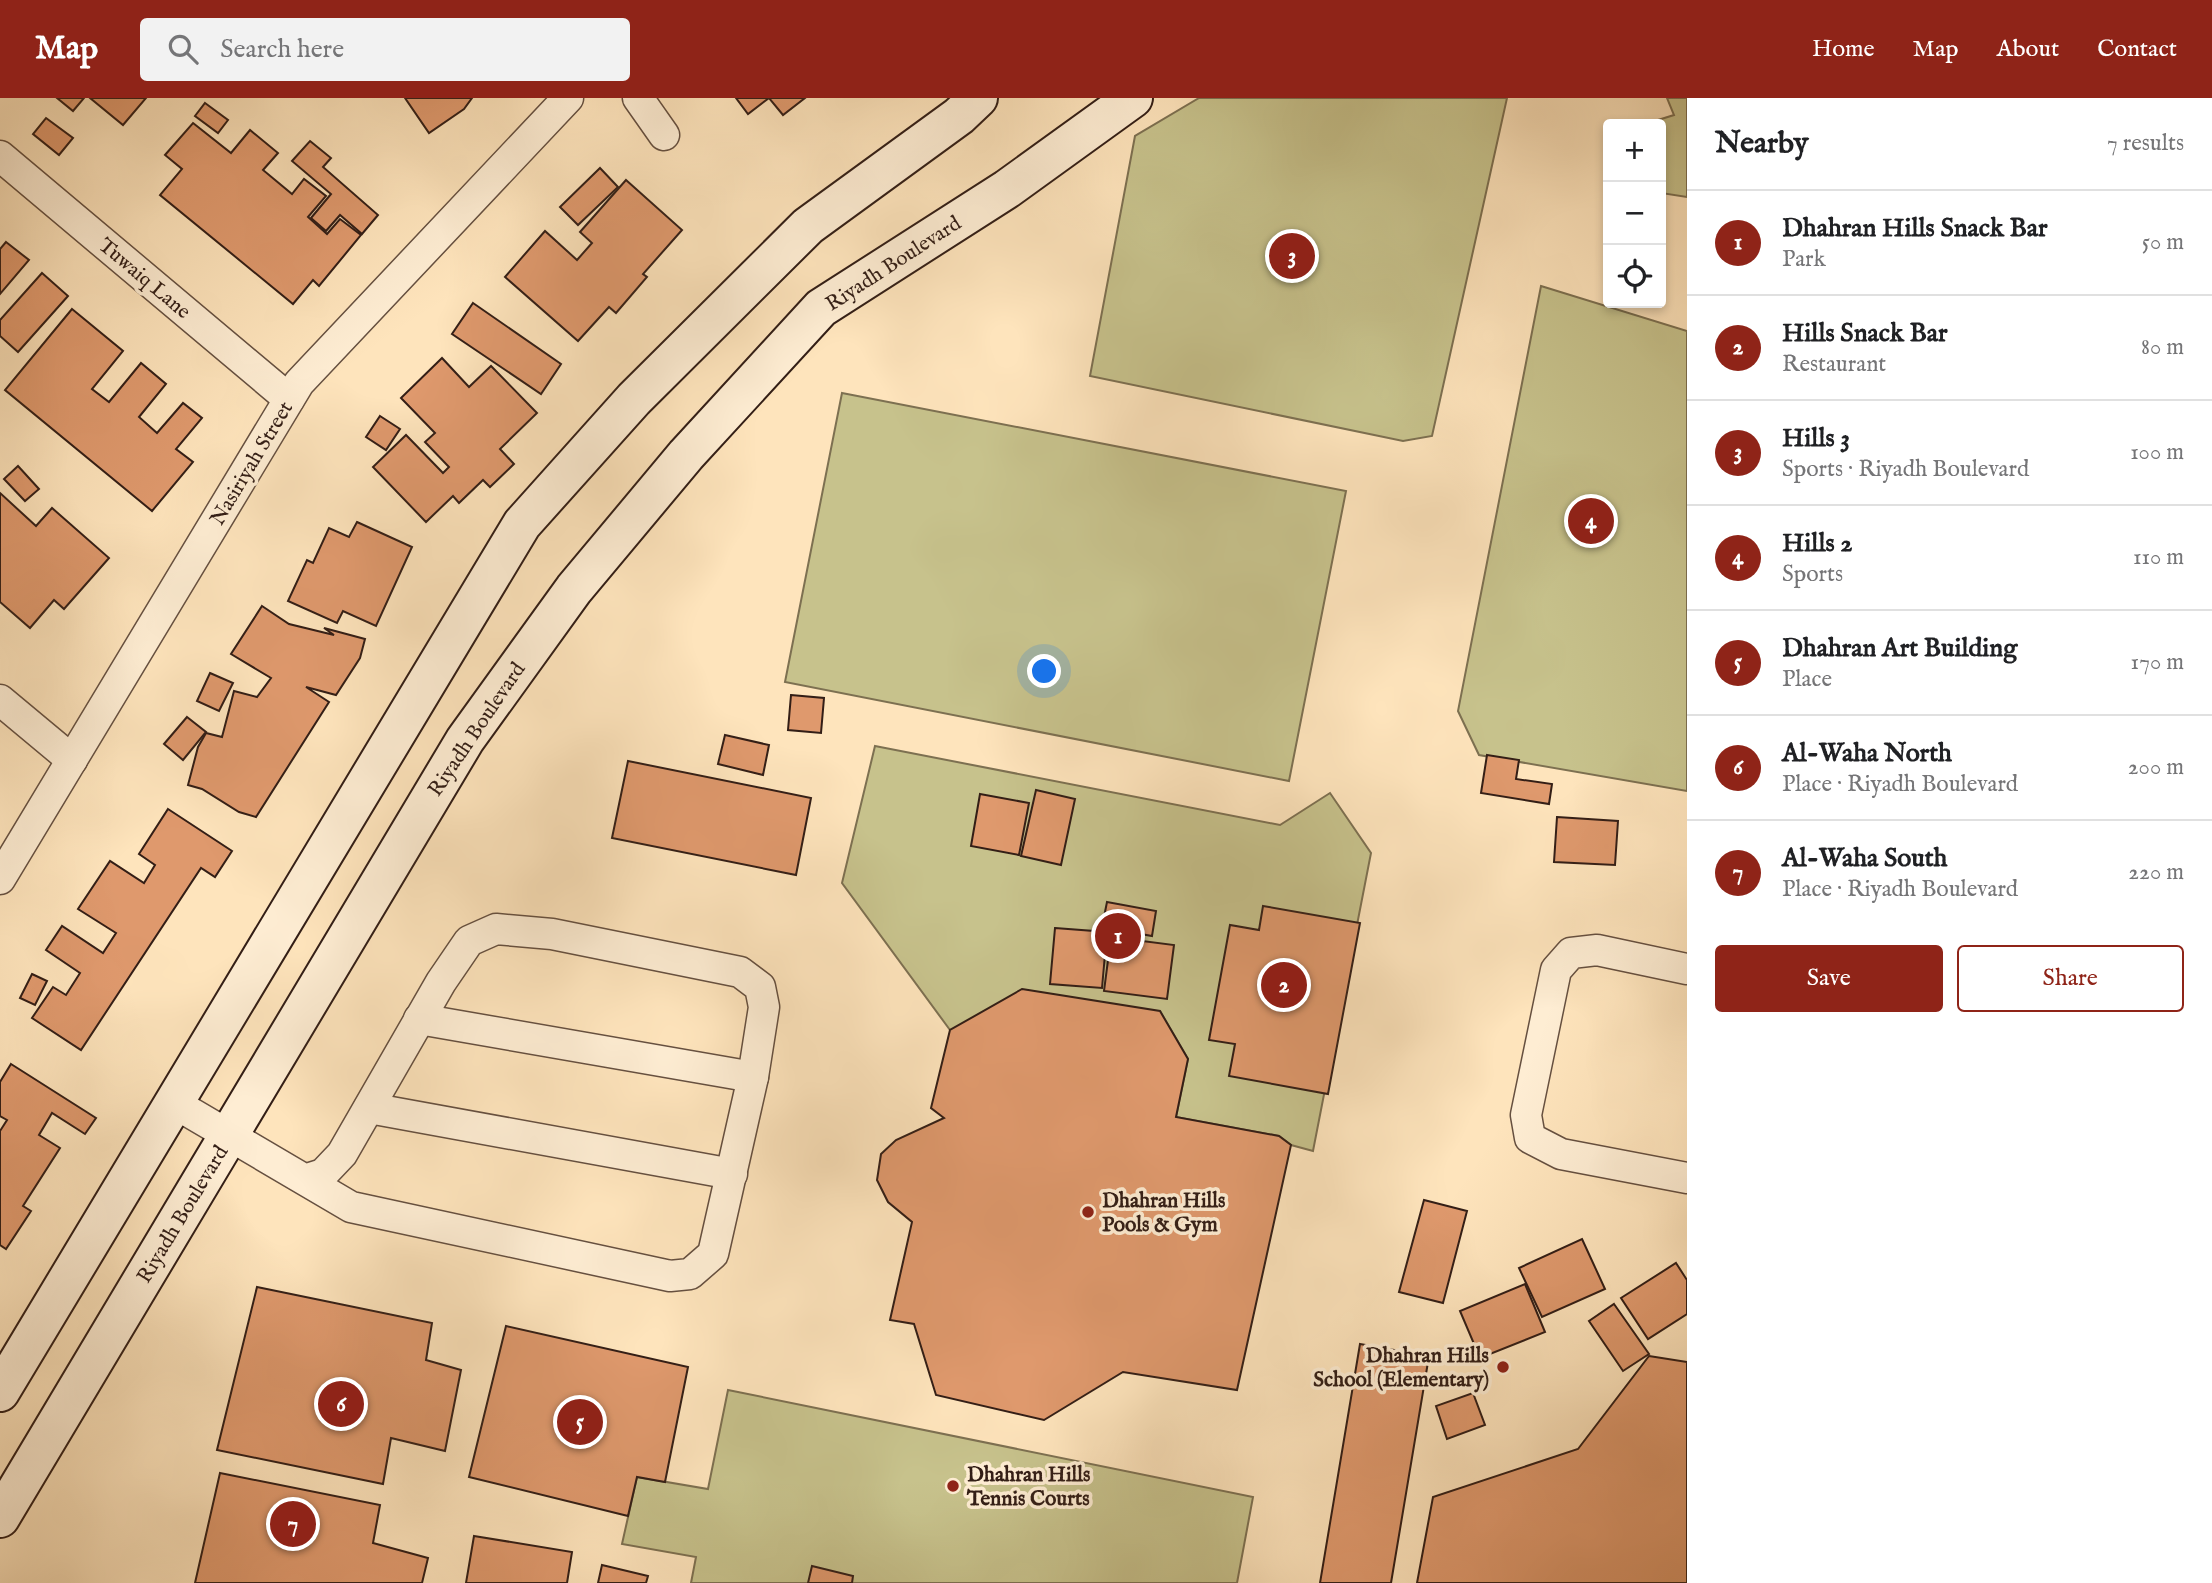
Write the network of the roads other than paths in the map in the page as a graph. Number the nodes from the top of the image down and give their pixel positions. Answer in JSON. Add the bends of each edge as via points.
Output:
{"nodes":[{"id":1,"x":568,"y":98,"type":"edge"},
{"id":2,"x":638,"y":98,"type":"edge"},
{"id":3,"x":1133,"y":98,"type":"edge"},
{"id":4,"x":971,"y":101,"type":"edge"},
{"id":5,"x":664,"y":135,"type":"dead end"},
{"id":6,"x":0,"y":156,"type":"edge"},
{"id":7,"x":289,"y":399,"type":"junction"},
{"id":8,"x":0,"y":700,"type":"edge"},
{"id":9,"x":72,"y":760,"type":"junction"},
{"id":10,"x":0,"y":879,"type":"edge"},
{"id":11,"x":1687,"y":969,"type":"edge"},
{"id":12,"x":419,"y":1019,"type":"junction"},
{"id":13,"x":753,"y":1077,"type":"junction"},
{"id":14,"x":174,"y":1102,"type":"junction"},
{"id":15,"x":369,"y":1108,"type":"junction"},
{"id":16,"x":229,"y":1135,"type":"junction"},
{"id":17,"x":732,"y":1174,"type":"junction"},
{"id":18,"x":1687,"y":1178,"type":"edge"},
{"id":19,"x":307,"y":1180,"type":"junction"},
{"id":20,"x":0,"y":1392,"type":"edge"},
{"id":21,"x":0,"y":1518,"type":"edge"}],
"edges":[{"from":1,"to":7,"type":"street","name":"Nasiriyah Street","via":[[299,383]]},
{"from":2,"to":5,"type":"street"},
{"from":3,"to":16,"type":"main road","name":"Riyadh Boulevard","via":[[1007,189],[821,308],[687,455],[574,589],[465,740]]},
{"from":4,"to":14,"type":"main road","via":[[808,226],[634,399],[522,524]]},
{"from":6,"to":7,"type":"street","name":"Tuwaiq Lane"},
{"from":7,"to":9,"type":"street","name":"Nasiriyah Street"},
{"from":8,"to":9,"type":"street"},
{"from":9,"to":10,"type":"street","name":"Nasiriyah Street"},
{"from":11,"to":18,"type":"street","via":[[1597,950],[1571,953],[1556,970],[1526,1115],[1530,1138],[1561,1154]]},
{"from":12,"to":13,"type":"street"},
{"from":12,"to":13,"type":"street","via":[[469,941],[496,929],[552,934],[740,972],[760,987],[764,1007]]},
{"from":12,"to":15,"type":"street"},
{"from":13,"to":17,"type":"street"},
{"from":14,"to":16,"type":"street"},
{"from":14,"to":20,"type":"main road"},
{"from":15,"to":17,"type":"street"},
{"from":15,"to":19,"type":"street","via":[[342,1154],[323,1174]]},
{"from":16,"to":19,"type":"street"},
{"from":16,"to":21,"type":"main road","name":"Riyadh Boulevard"},
{"from":17,"to":19,"type":"street","via":[[713,1254],[691,1274],[670,1276],[351,1207]]}]}
